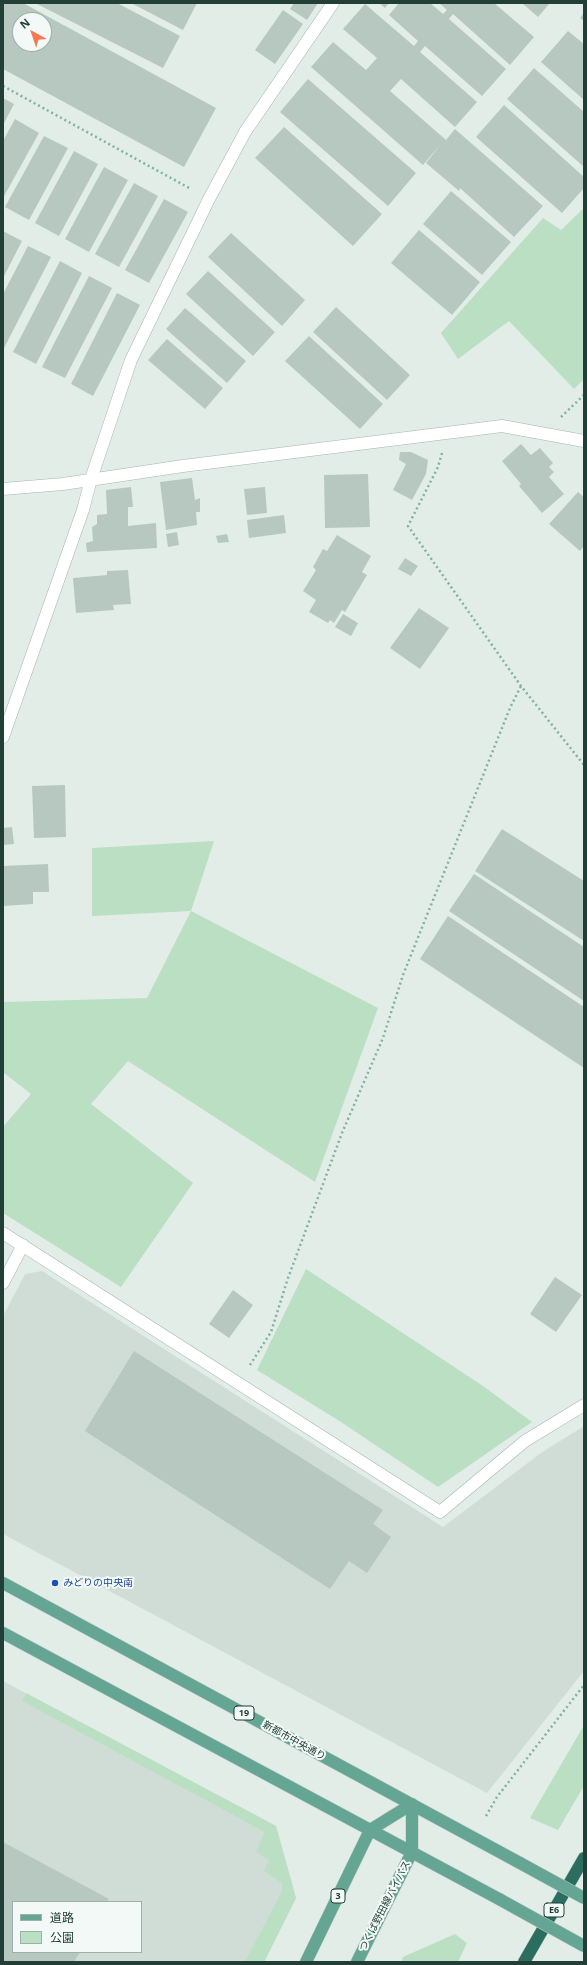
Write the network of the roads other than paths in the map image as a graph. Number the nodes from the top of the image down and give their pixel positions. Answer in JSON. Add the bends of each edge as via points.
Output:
{"nodes":[{"id":1,"x":333,"y":3,"type":"edge"},
{"id":2,"x":584,"y":441,"type":"edge"},
{"id":3,"x":91,"y":479,"type":"junction"},
{"id":4,"x":3,"y":490,"type":"edge"},
{"id":5,"x":3,"y":736,"type":"edge"},
{"id":6,"x":3,"y":1233,"type":"edge"},
{"id":7,"x":23,"y":1245,"type":"junction"},
{"id":8,"x":3,"y":1283,"type":"edge"},
{"id":9,"x":584,"y":1405,"type":"edge"},
{"id":10,"x":3,"y":1583,"type":"edge"},
{"id":11,"x":3,"y":1633,"type":"edge"},
{"id":12,"x":412,"y":1804,"type":"junction"},
{"id":13,"x":370,"y":1830,"type":"junction"},
{"id":14,"x":412,"y":1852,"type":"junction"},
{"id":15,"x":584,"y":1858,"type":"edge"},
{"id":16,"x":584,"y":1898,"type":"edge"},
{"id":17,"x":584,"y":1946,"type":"edge"},
{"id":18,"x":306,"y":1962,"type":"edge"},
{"id":19,"x":357,"y":1962,"type":"edge"},
{"id":20,"x":524,"y":1962,"type":"edge"}],
"edges":[{"from":1,"to":3,"type":"street","via":[[245,132],[209,199],[132,360]]},
{"from":2,"to":3,"type":"street","via":[[502,426]]},
{"from":3,"to":4,"type":"street"},
{"from":3,"to":5,"type":"street","via":[[83,510]]},
{"from":6,"to":7,"type":"street"},
{"from":7,"to":8,"type":"street"},
{"from":7,"to":9,"type":"street","via":[[440,1512],[525,1440]]},
{"from":10,"to":12,"type":"main road","name":"新都市中央通り","number":"19"},
{"from":11,"to":13,"type":"main road"},
{"from":12,"to":13,"type":"main road"},
{"from":12,"to":14,"type":"main road","name":"つくば野田線バイパス"},
{"from":12,"to":16,"type":"main road","name":"新都市中央通り","bridge":true},
{"from":13,"to":14,"type":"main road"},
{"from":13,"to":18,"type":"main road","number":"3"},
{"from":14,"to":17,"type":"main road","bridge":true},
{"from":14,"to":19,"type":"main road","name":"つくば野田線バイパス"},
{"from":15,"to":20,"type":"highway","number":"E6"}]}
